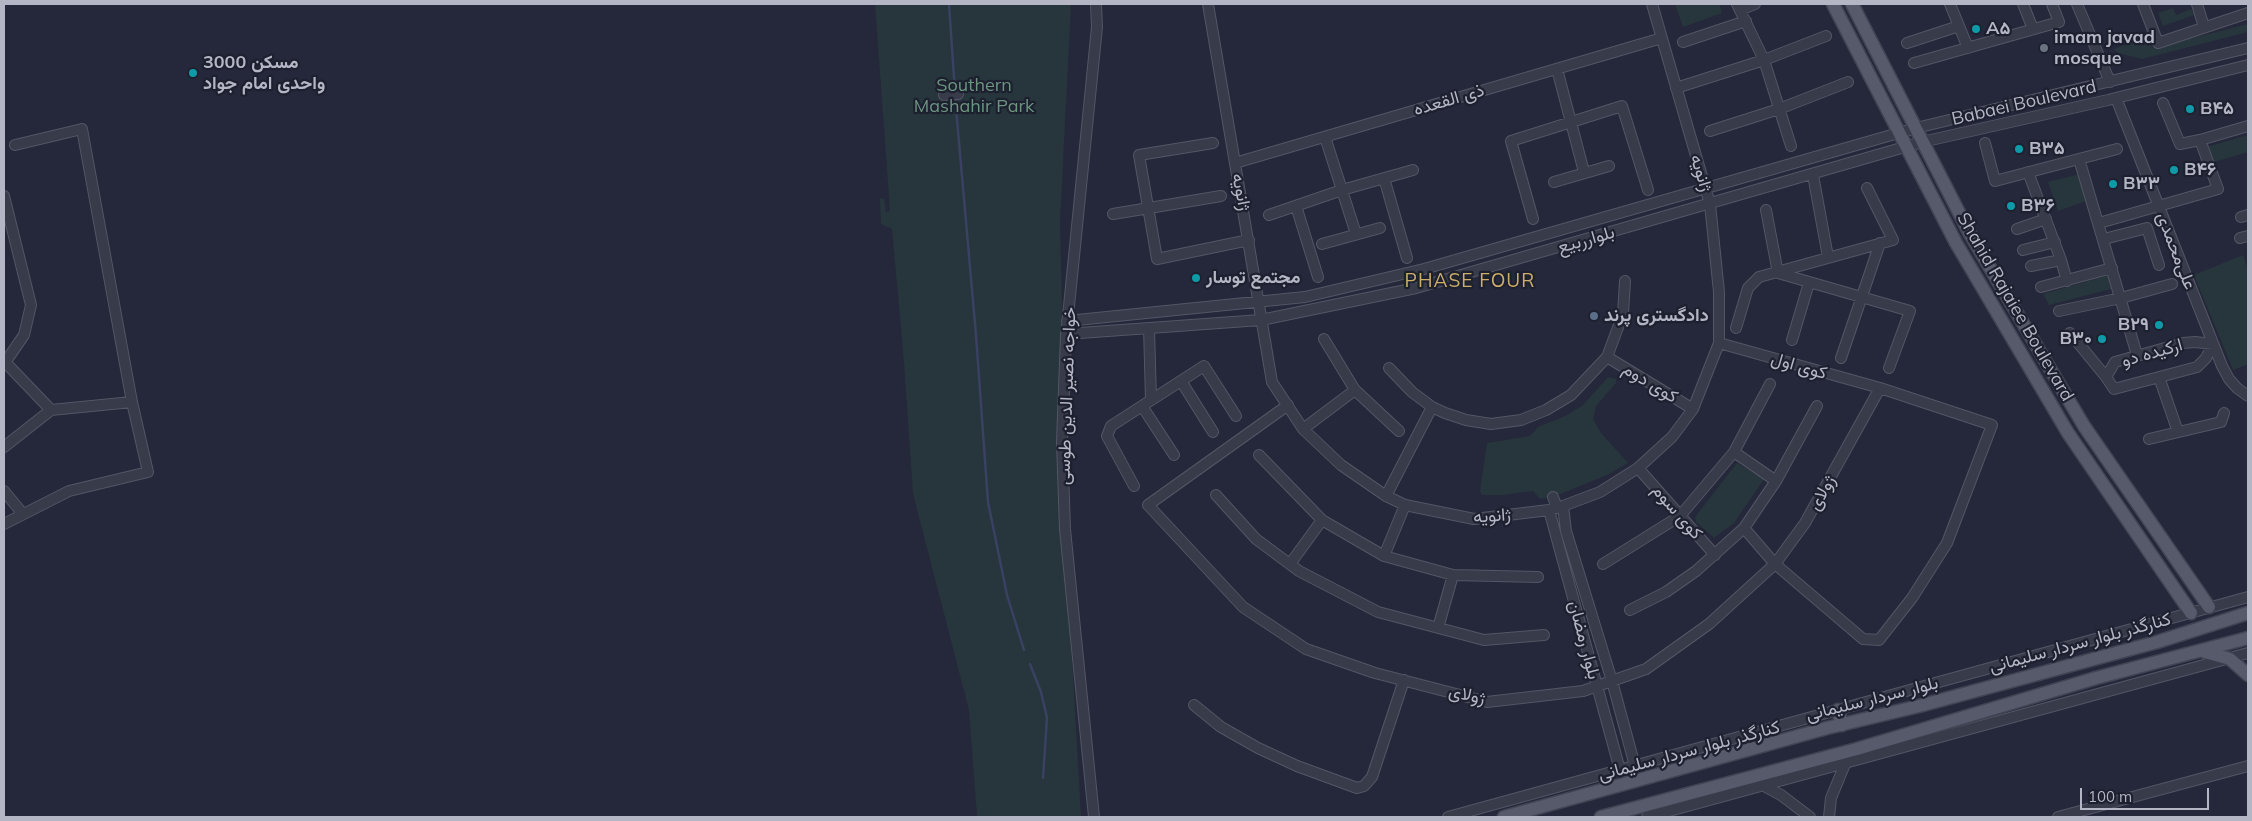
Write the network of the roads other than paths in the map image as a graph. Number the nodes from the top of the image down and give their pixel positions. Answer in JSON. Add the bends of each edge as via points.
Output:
{"nodes":[{"id":1,"x":1096,"y":4,"type":"edge"},
{"id":2,"x":1208,"y":4,"type":"edge"},
{"id":3,"x":1652,"y":4,"type":"edge"},
{"id":4,"x":1754,"y":4,"type":"edge"},
{"id":5,"x":1833,"y":4,"type":"edge"},
{"id":6,"x":1852,"y":4,"type":"edge"},
{"id":7,"x":1950,"y":4,"type":"edge"},
{"id":8,"x":2023,"y":4,"type":"edge"},
{"id":9,"x":2052,"y":4,"type":"edge"},
{"id":10,"x":2077,"y":4,"type":"edge"},
{"id":11,"x":2143,"y":4,"type":"edge"},
{"id":12,"x":2197,"y":4,"type":"edge"},
{"id":13,"x":1739,"y":7,"type":"edge"},
{"id":14,"x":2248,"y":13,"type":"edge"},
{"id":15,"x":1746,"y":21,"type":"junction"},
{"id":16,"x":1959,"y":26,"type":"junction"},
{"id":17,"x":2204,"y":27,"type":"junction"},
{"id":18,"x":2033,"y":30,"type":"junction"},
{"id":19,"x":1826,"y":36,"type":"dead end"},
{"id":20,"x":1662,"y":38,"type":"junction"},
{"id":21,"x":1683,"y":42,"type":"dead end"},
{"id":22,"x":1907,"y":43,"type":"dead end"},
{"id":23,"x":1968,"y":48,"type":"junction"},
{"id":24,"x":2248,"y":48,"type":"edge"},
{"id":25,"x":1764,"y":60,"type":"junction"},
{"id":26,"x":1914,"y":64,"type":"dead end"},
{"id":27,"x":2248,"y":64,"type":"edge"},
{"id":28,"x":1557,"y":68,"type":"junction"},
{"id":29,"x":1848,"y":82,"type":"dead end"},
{"id":30,"x":2110,"y":82,"type":"junction"},
{"id":31,"x":1676,"y":88,"type":"junction"},
{"id":32,"x":958,"y":94,"type":"dead end"},
{"id":33,"x":944,"y":96,"type":"dead end"},
{"id":34,"x":2116,"y":98,"type":"junction"},
{"id":35,"x":2163,"y":103,"type":"dead end"},
{"id":36,"x":1779,"y":110,"type":"junction"},
{"id":37,"x":1571,"y":122,"type":"junction"},
{"id":38,"x":1945,"y":122,"type":"junction"},
{"id":39,"x":2248,"y":126,"type":"edge"},
{"id":40,"x":1916,"y":128,"type":"junction"},
{"id":41,"x":1710,"y":131,"type":"dead end"},
{"id":42,"x":1900,"y":134,"type":"junction"},
{"id":43,"x":1948,"y":136,"type":"junction"},
{"id":44,"x":1325,"y":137,"type":"junction"},
{"id":45,"x":2200,"y":140,"type":"junction"},
{"id":46,"x":1878,"y":141,"type":"junction"},
{"id":47,"x":1922,"y":142,"type":"junction"},
{"id":48,"x":1213,"y":143,"type":"dead end"},
{"id":49,"x":1985,"y":143,"type":"dead end"},
{"id":50,"x":16,"y":145,"type":"dead end"},
{"id":51,"x":1792,"y":146,"type":"dead end"},
{"id":52,"x":1907,"y":148,"type":"junction"},
{"id":53,"x":2117,"y":149,"type":"dead end"},
{"id":54,"x":1881,"y":155,"type":"junction"},
{"id":55,"x":2079,"y":159,"type":"junction"},
{"id":56,"x":1235,"y":163,"type":"junction"},
{"id":57,"x":1609,"y":166,"type":"dead end"},
{"id":58,"x":1413,"y":170,"type":"dead end"},
{"id":59,"x":1584,"y":172,"type":"junction"},
{"id":60,"x":2028,"y":172,"type":"junction"},
{"id":61,"x":1813,"y":175,"type":"junction"},
{"id":62,"x":1384,"y":178,"type":"junction"},
{"id":63,"x":1554,"y":182,"type":"dead end"},
{"id":64,"x":1706,"y":188,"type":"junction"},
{"id":65,"x":1867,"y":188,"type":"dead end"},
{"id":66,"x":1342,"y":190,"type":"junction"},
{"id":67,"x":1648,"y":190,"type":"dead end"},
{"id":68,"x":4,"y":196,"type":"edge"},
{"id":69,"x":1220,"y":196,"type":"dead end"},
{"id":70,"x":1710,"y":204,"type":"junction"},
{"id":71,"x":1296,"y":206,"type":"junction"},
{"id":72,"x":2159,"y":207,"type":"junction"},
{"id":73,"x":1148,"y":208,"type":"junction"},
{"id":74,"x":1766,"y":210,"type":"dead end"},
{"id":75,"x":1113,"y":214,"type":"dead end"},
{"id":76,"x":1269,"y":215,"type":"dead end"},
{"id":77,"x":1533,"y":219,"type":"dead end"},
{"id":78,"x":2046,"y":219,"type":"junction"},
{"id":79,"x":2099,"y":223,"type":"junction"},
{"id":80,"x":1380,"y":228,"type":"dead end"},
{"id":81,"x":2017,"y":229,"type":"dead end"},
{"id":82,"x":1356,"y":234,"type":"junction"},
{"id":83,"x":2104,"y":239,"type":"junction"},
{"id":84,"x":1249,"y":240,"type":"junction"},
{"id":85,"x":2055,"y":242,"type":"junction"},
{"id":86,"x":1880,"y":243,"type":"junction"},
{"id":87,"x":1322,"y":244,"type":"dead end"},
{"id":88,"x":2023,"y":250,"type":"dead end"},
{"id":89,"x":1828,"y":257,"type":"junction"},
{"id":90,"x":1407,"y":258,"type":"dead end"},
{"id":91,"x":2061,"y":260,"type":"junction"},
{"id":92,"x":2160,"y":265,"type":"dead end"},
{"id":93,"x":2031,"y":266,"type":"dead end"},
{"id":94,"x":2112,"y":268,"type":"junction"},
{"id":95,"x":1424,"y":269,"type":"junction"},
{"id":96,"x":1778,"y":273,"type":"junction"},
{"id":97,"x":1318,"y":277,"type":"dead end"},
{"id":98,"x":1626,"y":281,"type":"dead end"},
{"id":99,"x":2067,"y":281,"type":"junction"},
{"id":100,"x":1809,"y":283,"type":"junction"},
{"id":101,"x":1428,"y":284,"type":"junction"},
{"id":102,"x":2172,"y":284,"type":"dead end"},
{"id":103,"x":2041,"y":287,"type":"dead end"},
{"id":104,"x":1860,"y":298,"type":"junction"},
{"id":105,"x":2121,"y":298,"type":"junction"},
{"id":106,"x":1258,"y":303,"type":"junction"},
{"id":107,"x":2059,"y":311,"type":"dead end"},
{"id":108,"x":1261,"y":320,"type":"junction"},
{"id":109,"x":1067,"y":321,"type":"junction"},
{"id":110,"x":1150,"y":328,"type":"junction"},
{"id":111,"x":1736,"y":328,"type":"dead end"},
{"id":112,"x":2070,"y":333,"type":"dead end"},
{"id":113,"x":1066,"y":334,"type":"junction"},
{"id":114,"x":1324,"y":339,"type":"dead end"},
{"id":115,"x":1792,"y":340,"type":"dead end"},
{"id":116,"x":1719,"y":343,"type":"junction"},
{"id":117,"x":2214,"y":344,"type":"junction"},
{"id":118,"x":2138,"y":356,"type":"junction"},
{"id":119,"x":1607,"y":357,"type":"junction"},
{"id":120,"x":1841,"y":358,"type":"dead end"},
{"id":121,"x":5,"y":363,"type":"edge"},
{"id":122,"x":1389,"y":368,"type":"dead end"},
{"id":123,"x":1889,"y":368,"type":"dead end"},
{"id":124,"x":2106,"y":377,"type":"junction"},
{"id":125,"x":2160,"y":377,"type":"junction"},
{"id":126,"x":1181,"y":381,"type":"junction"},
{"id":127,"x":1770,"y":384,"type":"dead end"},
{"id":128,"x":1880,"y":388,"type":"junction"},
{"id":129,"x":1355,"y":390,"type":"junction"},
{"id":130,"x":2248,"y":396,"type":"edge"},
{"id":131,"x":1151,"y":400,"type":"junction"},
{"id":132,"x":132,"y":402,"type":"junction"},
{"id":133,"x":1288,"y":405,"type":"junction"},
{"id":134,"x":1142,"y":406,"type":"junction"},
{"id":135,"x":1817,"y":406,"type":"dead end"},
{"id":136,"x":1432,"y":407,"type":"junction"},
{"id":137,"x":1693,"y":409,"type":"junction"},
{"id":138,"x":51,"y":410,"type":"junction"},
{"id":139,"x":2224,"y":413,"type":"dead end"},
{"id":140,"x":1236,"y":416,"type":"dead end"},
{"id":141,"x":1304,"y":429,"type":"junction"},
{"id":142,"x":1399,"y":431,"type":"dead end"},
{"id":143,"x":1213,"y":432,"type":"dead end"},
{"id":144,"x":2178,"y":432,"type":"junction"},
{"id":145,"x":2148,"y":439,"type":"dead end"},
{"id":146,"x":4,"y":448,"type":"edge"},
{"id":147,"x":1734,"y":452,"type":"junction"},
{"id":148,"x":1174,"y":455,"type":"dead end"},
{"id":149,"x":1259,"y":455,"type":"dead end"},
{"id":150,"x":1638,"y":468,"type":"junction"},
{"id":151,"x":1776,"y":480,"type":"junction"},
{"id":152,"x":1134,"y":486,"type":"dead end"},
{"id":153,"x":4,"y":491,"type":"edge"},
{"id":154,"x":1216,"y":495,"type":"dead end"},
{"id":155,"x":1386,"y":496,"type":"junction"},
{"id":156,"x":1553,"y":497,"type":"dead end"},
{"id":157,"x":1405,"y":505,"type":"junction"},
{"id":158,"x":1556,"y":508,"type":"junction"},
{"id":159,"x":23,"y":514,"type":"junction"},
{"id":160,"x":1680,"y":516,"type":"junction"},
{"id":161,"x":1322,"y":520,"type":"junction"},
{"id":162,"x":4,"y":524,"type":"edge"},
{"id":163,"x":1744,"y":528,"type":"junction"},
{"id":164,"x":2162,"y":540,"type":"junction"},
{"id":165,"x":2147,"y":548,"type":"junction"},
{"id":166,"x":1384,"y":556,"type":"junction"},
{"id":167,"x":1715,"y":556,"type":"junction"},
{"id":168,"x":1290,"y":564,"type":"junction"},
{"id":169,"x":1603,"y":564,"type":"dead end"},
{"id":170,"x":1775,"y":564,"type":"junction"},
{"id":171,"x":1453,"y":575,"type":"junction"},
{"id":172,"x":1538,"y":577,"type":"dead end"},
{"id":173,"x":2248,"y":597,"type":"edge"},
{"id":174,"x":2209,"y":607,"type":"junction"},
{"id":175,"x":1630,"y":610,"type":"dead end"},
{"id":176,"x":2191,"y":612,"type":"junction"},
{"id":177,"x":2248,"y":613,"type":"edge"},
{"id":178,"x":1438,"y":628,"type":"junction"},
{"id":179,"x":1544,"y":634,"type":"dead end"},
{"id":180,"x":2248,"y":638,"type":"edge"},
{"id":181,"x":2199,"y":651,"type":"junction"},
{"id":182,"x":2248,"y":653,"type":"edge"},
{"id":183,"x":2230,"y":659,"type":"junction"},
{"id":184,"x":2055,"y":669,"type":"junction"},
{"id":185,"x":2248,"y":675,"type":"edge"},
{"id":186,"x":1404,"y":680,"type":"junction"},
{"id":187,"x":2014,"y":680,"type":"junction"},
{"id":188,"x":1612,"y":681,"type":"junction"},
{"id":189,"x":1596,"y":686,"type":"junction"},
{"id":190,"x":2055,"y":690,"type":"junction"},
{"id":191,"x":2023,"y":699,"type":"junction"},
{"id":192,"x":1194,"y":706,"type":"dead end"},
{"id":193,"x":1838,"y":710,"type":"junction"},
{"id":194,"x":1842,"y":725,"type":"junction"},
{"id":195,"x":1845,"y":764,"type":"junction"},
{"id":196,"x":1635,"y":766,"type":"junction"},
{"id":197,"x":2248,"y":766,"type":"edge"},
{"id":198,"x":1620,"y":770,"type":"junction"},
{"id":199,"x":1764,"y":786,"type":"junction"},
{"id":200,"x":1665,"y":800,"type":"junction"},
{"id":201,"x":1688,"y":807,"type":"junction"},
{"id":202,"x":1094,"y":817,"type":"edge"},
{"id":203,"x":1448,"y":817,"type":"edge"},
{"id":204,"x":1504,"y":817,"type":"edge"},
{"id":205,"x":1602,"y":817,"type":"edge"},
{"id":206,"x":1646,"y":817,"type":"edge"},
{"id":207,"x":1810,"y":817,"type":"edge"},
{"id":208,"x":1829,"y":817,"type":"edge"},
{"id":209,"x":2058,"y":817,"type":"edge"}],
"edges":[{"from":1,"to":109,"type":"street","name":"خواجه نصیر الدین طوسی","via":[[1097,28]]},
{"from":2,"to":56,"type":"street","name":"ژانویه"},
{"from":3,"to":20,"type":"street","name":"ژانویه"},
{"from":4,"to":13,"type":"street"},
{"from":5,"to":42,"type":"main road","name":"Shahid Rajaiee Boulevard"},
{"from":6,"to":40,"type":"main road","name":"Shahid Rajaiee Boulevard"},
{"from":7,"to":16,"type":"street"},
{"from":8,"to":18,"type":"street"},
{"from":9,"to":18,"type":"street","via":[[2059,22]]},
{"from":10,"to":30,"type":"street"},
{"from":11,"to":17,"type":"street","via":[[2158,43]]},
{"from":12,"to":17,"type":"street"},
{"from":13,"to":15,"type":"street"},
{"from":14,"to":17,"type":"street"},
{"from":15,"to":21,"type":"street"},
{"from":15,"to":25,"type":"street"},
{"from":16,"to":22,"type":"street"},
{"from":16,"to":23,"type":"street"},
{"from":18,"to":23,"type":"street"},
{"from":19,"to":25,"type":"street"},
{"from":20,"to":28,"type":"street","name":"ذی القعده"},
{"from":20,"to":31,"type":"street","name":"ژانویه"},
{"from":23,"to":26,"type":"street"},
{"from":24,"to":30,"type":"street","name":"Babaei Boulevard"},
{"from":25,"to":31,"type":"street"},
{"from":25,"to":36,"type":"street"},
{"from":27,"to":34,"type":"street","name":"Babaei Boulevard"},
{"from":28,"to":37,"type":"street"},
{"from":28,"to":44,"type":"street","name":"ذی القعده"},
{"from":29,"to":36,"type":"street"},
{"from":30,"to":38,"type":"street","name":"Babaei Boulevard"},
{"from":31,"to":64,"type":"street","name":"ژانویه"},
{"from":32,"to":33,"type":"street"},
{"from":34,"to":43,"type":"street","name":"Babaei Boulevard"},
{"from":34,"to":72,"type":"street","name":"علی‌محمدی"},
{"from":35,"to":45,"type":"street","via":[[2180,144]]},
{"from":36,"to":41,"type":"street"},
{"from":36,"to":51,"type":"street"},
{"from":37,"to":59,"type":"street"},
{"from":37,"to":67,"type":"street","via":[[1622,106]]},
{"from":37,"to":77,"type":"street","via":[[1511,141]]},
{"from":38,"to":40,"type":"street","name":"Babaei Boulevard"},
{"from":38,"to":43,"type":"street","via":[[1942,130]]},
{"from":39,"to":45,"type":"street"},
{"from":40,"to":42,"type":"street","name":"Babaei Boulevard"},
{"from":40,"to":47,"type":"main road","name":"Shahid Rajaiee Boulevard"},
{"from":42,"to":46,"type":"street","name":"بلوارربیع"},
{"from":42,"to":52,"type":"main road","name":"Shahid Rajaiee Boulevard"},
{"from":43,"to":47,"type":"street","name":"Babaei Boulevard"},
{"from":44,"to":56,"type":"street","name":"ذی القعده"},
{"from":44,"to":66,"type":"street"},
{"from":45,"to":72,"type":"street","via":[[2218,189]]},
{"from":46,"to":54,"type":"street","via":[[1884,146]]},
{"from":46,"to":64,"type":"street","name":"بلوارربیع"},
{"from":47,"to":52,"type":"street","name":"Babaei Boulevard"},
{"from":47,"to":164,"type":"main road","name":"Shahid Rajaiee Boulevard","via":[[1970,234],[2084,426]]},
{"from":48,"to":73,"type":"street","via":[[1139,155]]},
{"from":49,"to":60,"type":"street","via":[[1995,181]]},
{"from":50,"to":132,"type":"street","via":[[82,128]]},
{"from":52,"to":54,"type":"street","name":"بلوارربیع"},
{"from":52,"to":165,"type":"main road","name":"Shahid Rajaiee Boulevard","via":[[1956,243],[2068,433]]},
{"from":53,"to":55,"type":"street"},
{"from":54,"to":61,"type":"street","name":"بلوارربیع"},
{"from":55,"to":60,"type":"street"},
{"from":55,"to":79,"type":"street"},
{"from":56,"to":84,"type":"street","name":"ژانویه"},
{"from":57,"to":59,"type":"street"},
{"from":58,"to":62,"type":"street"},
{"from":59,"to":63,"type":"street"},
{"from":60,"to":78,"type":"street"},
{"from":61,"to":70,"type":"street","name":"بلوارربیع"},
{"from":61,"to":89,"type":"street"},
{"from":62,"to":66,"type":"street"},
{"from":62,"to":90,"type":"street"},
{"from":64,"to":70,"type":"street","name":"ژانویه"},
{"from":64,"to":95,"type":"street","name":"بلوارربیع"},
{"from":65,"to":86,"type":"street","via":[[1893,240]]},
{"from":66,"to":71,"type":"street"},
{"from":66,"to":82,"type":"street"},
{"from":68,"to":121,"type":"street","via":[[31,305],[24,335]]},
{"from":69,"to":73,"type":"street"},
{"from":70,"to":101,"type":"street","name":"بلوارربیع"},
{"from":70,"to":116,"type":"street","name":"ژانویه","via":[[1720,292]]},
{"from":71,"to":76,"type":"street"},
{"from":71,"to":97,"type":"street"},
{"from":72,"to":79,"type":"street"},
{"from":72,"to":117,"type":"street","name":"علی‌محمدی"},
{"from":73,"to":75,"type":"street"},
{"from":73,"to":84,"type":"street","via":[[1157,259]]},
{"from":74,"to":96,"type":"street"},
{"from":78,"to":81,"type":"street"},
{"from":78,"to":85,"type":"street"},
{"from":79,"to":83,"type":"street"},
{"from":80,"to":82,"type":"street"},
{"from":82,"to":87,"type":"street"},
{"from":83,"to":92,"type":"street","via":[[2147,228]]},
{"from":83,"to":94,"type":"street"},
{"from":84,"to":106,"type":"street","name":"ژانویه"},
{"from":85,"to":88,"type":"street"},
{"from":85,"to":91,"type":"street"},
{"from":86,"to":89,"type":"street"},
{"from":86,"to":104,"type":"street"},
{"from":89,"to":96,"type":"street"},
{"from":91,"to":93,"type":"street"},
{"from":91,"to":99,"type":"street"},
{"from":94,"to":99,"type":"street"},
{"from":94,"to":105,"type":"street"},
{"from":95,"to":101,"type":"street"},
{"from":95,"to":106,"type":"street","name":"بلوارربیع","via":[[1305,297]]},
{"from":96,"to":100,"type":"street"},
{"from":96,"to":111,"type":"street","via":[[1759,277],[1748,288]]},
{"from":98,"to":119,"type":"street","via":[[1623,314]]},
{"from":99,"to":103,"type":"street"},
{"from":100,"to":104,"type":"street"},
{"from":100,"to":115,"type":"street"},
{"from":101,"to":108,"type":"street","name":"بلوارربیع"},
{"from":102,"to":105,"type":"street"},
{"from":104,"to":120,"type":"street"},
{"from":104,"to":123,"type":"street","via":[[1910,311]]},
{"from":105,"to":107,"type":"street"},
{"from":105,"to":118,"type":"street"},
{"from":106,"to":108,"type":"street","name":"ژانویه"},
{"from":106,"to":109,"type":"street","name":"بلوارربیع"},
{"from":108,"to":110,"type":"street","name":"بلوارربیع"},
{"from":108,"to":133,"type":"street","name":"ژانویه","via":[[1272,382]]},
{"from":109,"to":113,"type":"street","name":"خواجه نصیر الدین طوسی"},
{"from":110,"to":113,"type":"street","name":"بلوارربیع"},
{"from":110,"to":131,"type":"street"},
{"from":112,"to":124,"type":"street"},
{"from":113,"to":202,"type":"street","name":"خواجه نصیر الدین طوسی","via":[[1062,442],[1066,529]]},
{"from":114,"to":129,"type":"street"},
{"from":116,"to":128,"type":"street","name":"کوی اول"},
{"from":116,"to":137,"type":"street","name":"ژانویه"},
{"from":117,"to":118,"type":"street","name":"ارکیده دو","via":[[2182,343]]},
{"from":117,"to":125,"type":"street","name":"ارکیده دو","via":[[2198,367]]},
{"from":117,"to":130,"type":"street","name":"علی‌محمدی","via":[[2229,379]]},
{"from":118,"to":124,"type":"street","name":"ارکیده دو","via":[[2115,362]]},
{"from":119,"to":136,"type":"street","via":[[1571,395],[1520,420],[1491,424],[1466,420]]},
{"from":119,"to":137,"type":"street","name":"کوی دوم"},
{"from":121,"to":138,"type":"street"},
{"from":122,"to":136,"type":"street"},
{"from":124,"to":125,"type":"street","name":"ارکیده دو","via":[[2114,389]]},
{"from":125,"to":144,"type":"street"},
{"from":126,"to":131,"type":"street"},
{"from":126,"to":140,"type":"street","via":[[1204,366]]},
{"from":126,"to":143,"type":"street"},
{"from":127,"to":147,"type":"street"},
{"from":128,"to":170,"type":"street","name":"ژولای","via":[[1806,523]]},
{"from":128,"to":170,"type":"street","name":"کوی اول","via":[[1992,425],[1947,543],[1912,598],[1879,640],[1863,639]]},
{"from":129,"to":141,"type":"street"},
{"from":129,"to":142,"type":"street"},
{"from":131,"to":134,"type":"street"},
{"from":132,"to":138,"type":"street"},
{"from":132,"to":159,"type":"street","via":[[148,472],[69,491]]},
{"from":133,"to":141,"type":"street","name":"ژانویه"},
{"from":133,"to":186,"type":"street","name":"ژولای","via":[[1148,505],[1243,607],[1306,649]]},
{"from":134,"to":148,"type":"street"},
{"from":134,"to":152,"type":"street","via":[[1111,426],[1107,436]]},
{"from":135,"to":151,"type":"street"},
{"from":136,"to":155,"type":"street"},
{"from":137,"to":150,"type":"street","name":"ژانویه","via":[[1672,437]]},
{"from":138,"to":146,"type":"street"},
{"from":139,"to":144,"type":"street","via":[[2221,422]]},
{"from":141,"to":155,"type":"street","name":"ژانویه","via":[[1341,465]]},
{"from":144,"to":145,"type":"street"},
{"from":147,"to":151,"type":"street"},
{"from":147,"to":160,"type":"street"},
{"from":149,"to":161,"type":"street"},
{"from":150,"to":158,"type":"street","name":"ژانویه","via":[[1600,492]]},
{"from":150,"to":160,"type":"street","name":"کوی سوم"},
{"from":151,"to":163,"type":"street"},
{"from":153,"to":159,"type":"street"},
{"from":154,"to":168,"type":"street","via":[[1256,538]]},
{"from":155,"to":157,"type":"street","name":"ژانویه"},
{"from":156,"to":158,"type":"street"},
{"from":157,"to":158,"type":"street","name":"ژانویه","via":[[1474,519]]},
{"from":157,"to":166,"type":"street"},
{"from":158,"to":188,"type":"street","name":"بلوار رمضان"},
{"from":158,"to":189,"type":"street","name":"بلوار رمضان"},
{"from":159,"to":162,"type":"street"},
{"from":160,"to":167,"type":"street","name":"کوی سوم"},
{"from":160,"to":169,"type":"street"},
{"from":161,"to":166,"type":"street"},
{"from":161,"to":168,"type":"street"},
{"from":163,"to":167,"type":"street"},
{"from":163,"to":170,"type":"street"},
{"from":164,"to":165,"type":"main road","via":[[2154,549]]},
{"from":164,"to":174,"type":"main road","name":"Shahid Rajaiee Boulevard"},
{"from":165,"to":176,"type":"main road","name":"Shahid Rajaiee Boulevard"},
{"from":166,"to":171,"type":"street"},
{"from":167,"to":175,"type":"street","via":[[1666,592]]},
{"from":168,"to":178,"type":"street","via":[[1378,612]]},
{"from":170,"to":188,"type":"street","name":"ژولای","via":[[1709,624],[1646,669]]},
{"from":171,"to":172,"type":"street"},
{"from":171,"to":178,"type":"street"},
{"from":173,"to":174,"type":"street","name":"کنارگذر بلوار سردار سلیمانی"},
{"from":174,"to":176,"type":"street","name":"کنارگذر بلوار سردار سلیمانی"},
{"from":176,"to":193,"type":"street","name":"کنارگذر بلوار سردار سلیمانی"},
{"from":177,"to":184,"type":"main road","name":"بلوار سردار سلیمانی","via":[[2158,642]]},
{"from":178,"to":179,"type":"street","via":[[1484,640]]},
{"from":180,"to":181,"type":"main road"},
{"from":181,"to":183,"type":"main road"},
{"from":181,"to":190,"type":"main road"},
{"from":182,"to":183,"type":"street"},
{"from":183,"to":185,"type":"main road"},
{"from":183,"to":195,"type":"street"},
{"from":184,"to":187,"type":"main road","name":"بلوار سردار سلیمانی"},
{"from":184,"to":190,"type":"main road","via":[[2048,676],[2048,684]]},
{"from":186,"to":189,"type":"street","name":"ژولای","via":[[1487,702],[1583,691]]},
{"from":186,"to":192,"type":"street","via":[[1372,777],[1364,786],[1357,788],[1258,748],[1221,727]]},
{"from":187,"to":191,"type":"main road","via":[[2026,684],[2027,694]]},
{"from":187,"to":194,"type":"main road","name":"بلوار سردار سلیمانی"},
{"from":188,"to":189,"type":"street","name":"ژولای"},
{"from":188,"to":196,"type":"street","name":"بلوار رمضان"},
{"from":189,"to":198,"type":"street","name":"بلوار رمضان"},
{"from":190,"to":191,"type":"main road"},
{"from":191,"to":200,"type":"main road","via":[[1857,749]]},
{"from":193,"to":194,"type":"main road"},
{"from":193,"to":196,"type":"street","name":"کنارگذر بلوار سردار سلیمانی"},
{"from":194,"to":204,"type":"main road","name":"بلوار سردار سلیمانی"},
{"from":195,"to":199,"type":"street"},
{"from":195,"to":208,"type":"street","via":[[1831,798]]},
{"from":196,"to":198,"type":"street","name":"کنارگذر بلوار سردار سلیمانی"},
{"from":197,"to":209,"type":"street"},
{"from":198,"to":203,"type":"street","name":"کنارگذر بلوار سردار سلیمانی"},
{"from":199,"to":201,"type":"street"},
{"from":199,"to":207,"type":"street"},
{"from":200,"to":201,"type":"street"},
{"from":200,"to":205,"type":"main road"},
{"from":200,"to":206,"type":"street"},
{"from":201,"to":206,"type":"street"}]}
